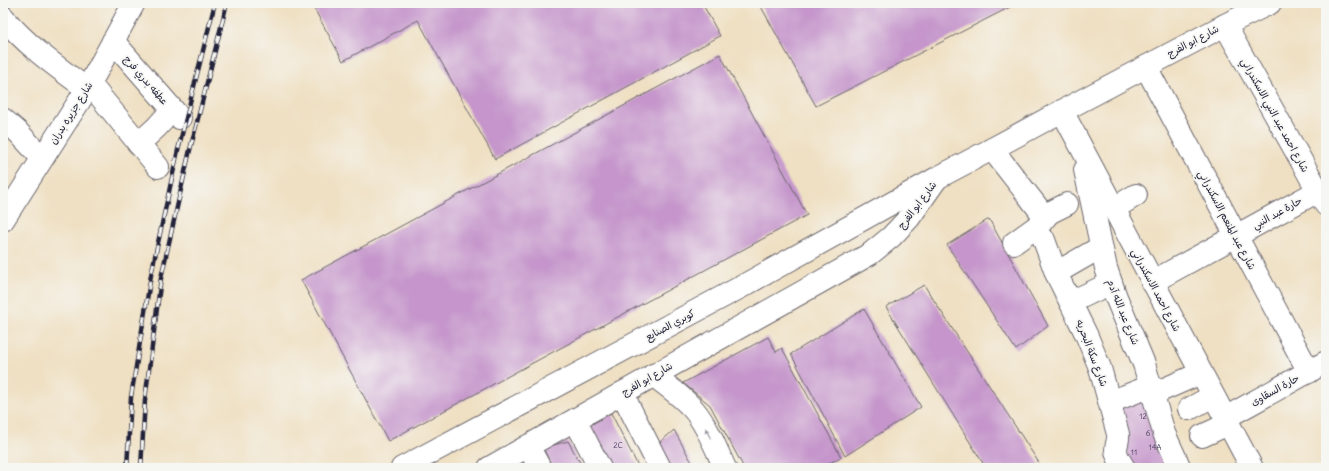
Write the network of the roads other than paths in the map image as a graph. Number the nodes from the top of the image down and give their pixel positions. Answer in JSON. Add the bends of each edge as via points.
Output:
{"nodes":[{"id":1,"x":134,"y":3,"type":"edge"},
{"id":2,"x":1270,"y":3,"type":"edge"},
{"id":3,"x":3,"y":17,"type":"edge"},
{"id":4,"x":1225,"y":25,"type":"junction"},
{"id":5,"x":113,"y":41,"type":"junction"},
{"id":6,"x":1146,"y":67,"type":"junction"},
{"id":7,"x":88,"y":86,"type":"junction"},
{"id":8,"x":1062,"y":111,"type":"junction"},
{"id":9,"x":3,"y":119,"type":"edge"},
{"id":10,"x":138,"y":143,"type":"junction"},
{"id":11,"x":992,"y":149,"type":"junction"},
{"id":12,"x":1083,"y":150,"type":"junction"},
{"id":13,"x":42,"y":158,"type":"junction"},
{"id":14,"x":158,"y":167,"type":"dead end"},
{"id":15,"x":937,"y":178,"type":"junction"},
{"id":16,"x":1136,"y":195,"type":"dead end"},
{"id":17,"x":1322,"y":198,"type":"edge"},
{"id":18,"x":1067,"y":204,"type":"dead end"},
{"id":19,"x":1114,"y":209,"type":"junction"},
{"id":20,"x":1045,"y":217,"type":"junction"},
{"id":21,"x":3,"y":220,"type":"edge"},
{"id":22,"x":1235,"y":236,"type":"junction"},
{"id":23,"x":1044,"y":240,"type":"dead end"},
{"id":24,"x":1014,"y":243,"type":"dead end"},
{"id":25,"x":1101,"y":247,"type":"junction"},
{"id":26,"x":1056,"y":273,"type":"junction"},
{"id":27,"x":1152,"y":282,"type":"junction"},
{"id":28,"x":1111,"y":283,"type":"junction"},
{"id":29,"x":1071,"y":302,"type":"junction"},
{"id":30,"x":1317,"y":367,"type":"edge"},
{"id":31,"x":1201,"y":373,"type":"junction"},
{"id":32,"x":653,"y":375,"type":"junction"},
{"id":33,"x":1152,"y":390,"type":"junction"},
{"id":34,"x":622,"y":393,"type":"junction"},
{"id":35,"x":1213,"y":396,"type":"junction"},
{"id":36,"x":1110,"y":402,"type":"junction"},
{"id":37,"x":1189,"y":409,"type":"dead end"},
{"id":38,"x":575,"y":420,"type":"junction"},
{"id":39,"x":1226,"y":421,"type":"junction"},
{"id":40,"x":1202,"y":436,"type":"dead end"},
{"id":41,"x":528,"y":446,"type":"junction"},
{"id":42,"x":402,"y":468,"type":"edge"},
{"id":43,"x":489,"y":468,"type":"edge"},
{"id":44,"x":540,"y":468,"type":"edge"},
{"id":45,"x":600,"y":468,"type":"edge"},
{"id":46,"x":660,"y":468,"type":"edge"},
{"id":47,"x":725,"y":468,"type":"edge"},
{"id":48,"x":1124,"y":468,"type":"edge"},
{"id":49,"x":1180,"y":468,"type":"edge"},
{"id":50,"x":1252,"y":468,"type":"edge"}],
"edges":[{"from":1,"to":5,"type":"street","name":"شارع جزيره بدران"},
{"from":2,"to":4,"type":"street","name":"شارع ابو الفرج"},
{"from":3,"to":7,"type":"street","via":[[34,49]]},
{"from":4,"to":6,"type":"street","name":"شارع ابو الفرج"},
{"from":4,"to":17,"type":"street","name":"شارع احمد عبد النبي الاسكندراني"},
{"from":5,"to":7,"type":"street","name":"شارع جزيره بدران"},
{"from":5,"to":10,"type":"street","name":"عطفه بدري فرج","via":[[176,114]]},
{"from":6,"to":8,"type":"street","name":"شارع ابو الفرج"},
{"from":6,"to":22,"type":"street","name":"شارع عبد المنعم الاسكندراني"},
{"from":7,"to":10,"type":"street"},
{"from":7,"to":13,"type":"street","name":"شارع جزيره بدران"},
{"from":8,"to":11,"type":"street","name":"شارع ابو الفرج"},
{"from":8,"to":12,"type":"street","name":"شارع احمد الاسكندراني"},
{"from":9,"to":13,"type":"street"},
{"from":10,"to":14,"type":"street"},
{"from":11,"to":15,"type":"street","name":"شارع ابو الفرج"},
{"from":11,"to":20,"type":"street"},
{"from":12,"to":19,"type":"street","name":"شارع احمد الاسكندراني"},
{"from":12,"to":25,"type":"street","name":"شارع عبد الله آدم"},
{"from":13,"to":21,"type":"street","name":"شارع جزيره بدران"},
{"from":15,"to":32,"type":"street","name":"شارع ابو الفرج","via":[[909,218],[870,254]]},
{"from":15,"to":42,"type":"street","name":"كوبري الصنايع","via":[[741,287]]},
{"from":16,"to":19,"type":"street"},
{"from":17,"to":22,"type":"street","name":"حارة عبد النبي"},
{"from":18,"to":20,"type":"street"},
{"from":19,"to":27,"type":"street","name":"شارع احمد الاسكندراني"},
{"from":20,"to":24,"type":"street","via":[[1040,225]]},
{"from":22,"to":27,"type":"street","name":"حارة عبد النبي"},
{"from":22,"to":30,"type":"street","name":"شارع عبد المنعم الاسكندراني"},
{"from":23,"to":26,"type":"street","name":"شارع سكة البحريه"},
{"from":25,"to":26,"type":"street"},
{"from":25,"to":28,"type":"street","name":"شارع عبد الله آدم"},
{"from":26,"to":29,"type":"street","name":"شارع سكة البحريه"},
{"from":27,"to":31,"type":"street","name":"شارع احمد الاسكندراني"},
{"from":28,"to":29,"type":"street"},
{"from":28,"to":33,"type":"street","name":"شارع عبد الله آدم"},
{"from":29,"to":36,"type":"street","name":"شارع سكة البحريه","via":[[1094,354]]},
{"from":30,"to":39,"type":"street","name":"حارة السقاوى"},
{"from":31,"to":33,"type":"street"},
{"from":31,"to":35,"type":"street","name":"شارع احمد الاسكندراني"},
{"from":32,"to":34,"type":"street","name":"شارع ابو الفرج"},
{"from":47,"to":32,"type":"street","one_way":true,"via":[[704,424],[694,410]]},
{"from":33,"to":36,"type":"street"},
{"from":33,"to":49,"type":"street","name":"شارع عبد الله آدم","via":[[1164,433]]},
{"from":34,"to":38,"type":"street","name":"شارع ابو الفرج"},
{"from":34,"to":46,"type":"street"},
{"from":35,"to":37,"type":"street"},
{"from":35,"to":39,"type":"street","name":"شارع احمد الاسكندراني"},
{"from":36,"to":48,"type":"street","name":"شارع سكة البحريه","via":[[1119,439],[1117,456]]},
{"from":38,"to":41,"type":"street","name":"شارع ابو الفرج"},
{"from":38,"to":45,"type":"street"},
{"from":39,"to":40,"type":"street","name":"حارة السقاوى"},
{"from":39,"to":50,"type":"street","name":"شارع احمد الاسكندراني"},
{"from":41,"to":43,"type":"street","name":"شارع ابو الفرج"},
{"from":41,"to":44,"type":"street"}]}
